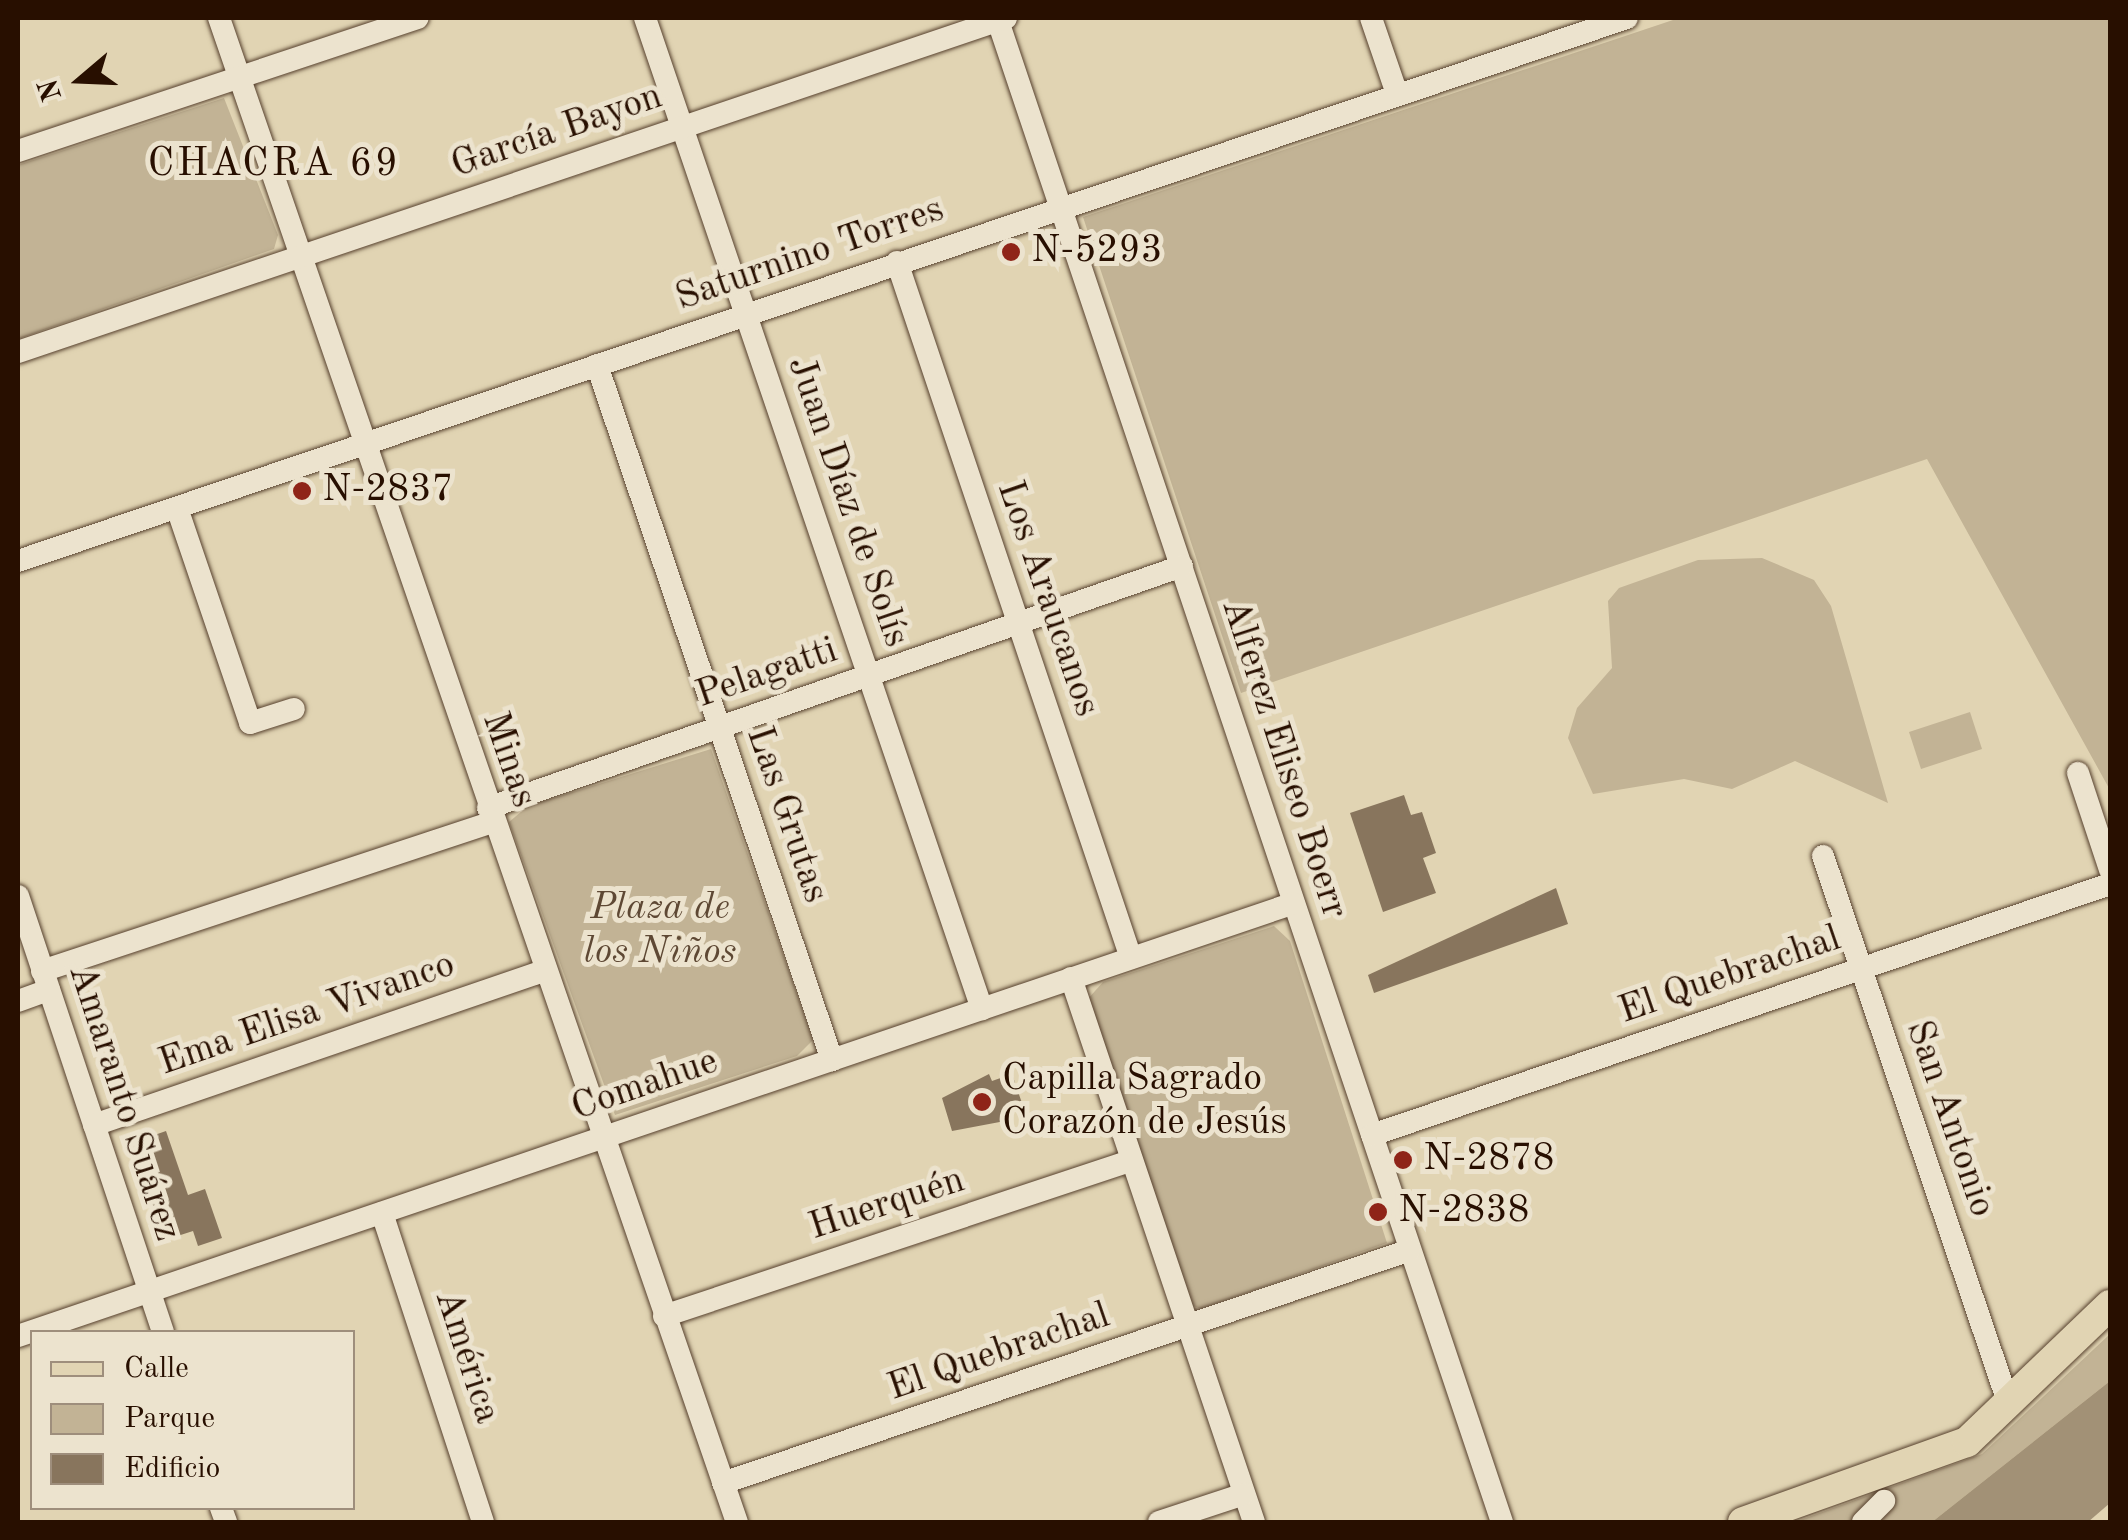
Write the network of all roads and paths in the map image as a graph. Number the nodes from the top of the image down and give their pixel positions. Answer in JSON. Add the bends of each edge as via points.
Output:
{"nodes":[{"id":1,"x":219,"y":18,"type":"edge"},
{"id":2,"x":417,"y":18,"type":"edge"},
{"id":3,"x":645,"y":18,"type":"edge"},
{"id":4,"x":1000,"y":18,"type":"edge"},
{"id":5,"x":1371,"y":18,"type":"edge"},
{"id":6,"x":1627,"y":18,"type":"edge"},
{"id":7,"x":240,"y":77,"type":"junction"},
{"id":8,"x":1397,"y":94,"type":"junction"},
{"id":9,"x":682,"y":127,"type":"junction"},
{"id":10,"x":18,"y":152,"type":"edge"},
{"id":11,"x":1060,"y":207,"type":"junction"},
{"id":12,"x":300,"y":256,"type":"junction"},
{"id":13,"x":896,"y":262,"type":"junction"},
{"id":14,"x":746,"y":314,"type":"junction"},
{"id":15,"x":18,"y":352,"type":"edge"},
{"id":16,"x":597,"y":365,"type":"junction"},
{"id":17,"x":364,"y":444,"type":"junction"},
{"id":18,"x":177,"y":508,"type":"junction"},
{"id":19,"x":18,"y":562,"type":"edge"},
{"id":20,"x":1182,"y":566,"type":"junction"},
{"id":21,"x":1018,"y":623,"type":"junction"},
{"id":22,"x":869,"y":675,"type":"junction"},
{"id":23,"x":294,"y":709,"type":"dead end"},
{"id":24,"x":720,"y":727,"type":"junction"},
{"id":25,"x":2078,"y":773,"type":"dead end"},
{"id":26,"x":490,"y":816,"type":"junction"},
{"id":27,"x":1823,"y":856,"type":"dead end"},
{"id":28,"x":2110,"y":870,"type":"edge"},
{"id":29,"x":2110,"y":884,"type":"edge"},
{"id":30,"x":18,"y":896,"type":"edge"},
{"id":31,"x":1294,"y":902,"type":"junction"},
{"id":32,"x":1131,"y":958,"type":"junction"},
{"id":33,"x":1861,"y":968,"type":"junction"},
{"id":34,"x":544,"y":972,"type":"junction"},
{"id":35,"x":1071,"y":978,"type":"junction"},
{"id":36,"x":46,"y":980,"type":"junction"},
{"id":37,"x":18,"y":1001,"type":"edge"},
{"id":38,"x":982,"y":1008,"type":"junction"},
{"id":39,"x":832,"y":1060,"type":"junction"},
{"id":40,"x":94,"y":1125,"type":"junction"},
{"id":41,"x":1372,"y":1134,"type":"junction"},
{"id":42,"x":600,"y":1138,"type":"junction"},
{"id":43,"x":1132,"y":1160,"type":"junction"},
{"id":44,"x":382,"y":1212,"type":"junction"},
{"id":45,"x":1410,"y":1250,"type":"junction"},
{"id":46,"x":149,"y":1292,"type":"junction"},
{"id":47,"x":2110,"y":1305,"type":"edge"},
{"id":48,"x":664,"y":1316,"type":"junction"},
{"id":49,"x":1188,"y":1325,"type":"junction"},
{"id":50,"x":36,"y":1330,"type":"edge"},
{"id":51,"x":161,"y":1330,"type":"edge"},
{"id":52,"x":2009,"y":1404,"type":"junction"},
{"id":53,"x":723,"y":1483,"type":"junction"},
{"id":54,"x":1244,"y":1494,"type":"junction"},
{"id":55,"x":1884,"y":1501,"type":"dead end"},
{"id":56,"x":483,"y":1522,"type":"edge"},
{"id":57,"x":737,"y":1522,"type":"edge"},
{"id":58,"x":1159,"y":1522,"type":"edge"},
{"id":59,"x":1254,"y":1522,"type":"edge"},
{"id":60,"x":1502,"y":1522,"type":"edge"},
{"id":61,"x":1743,"y":1522,"type":"edge"},
{"id":62,"x":1863,"y":1522,"type":"edge"}],
"edges":[{"from":1,"to":7,"type":"street","name":"Minas"},
{"from":2,"to":7,"type":"street"},
{"from":3,"to":9,"type":"street","name":"Juan Díaz de Solís"},
{"from":4,"to":9,"type":"street","name":"García Bayon"},
{"from":4,"to":11,"type":"street","name":"Alferez Eliseo Boerr"},
{"from":5,"to":8,"type":"street"},
{"from":6,"to":8,"type":"street","name":"Saturnino Torres"},
{"from":7,"to":10,"type":"street"},
{"from":7,"to":12,"type":"street","name":"Minas"},
{"from":8,"to":11,"type":"street","name":"Saturnino Torres"},
{"from":9,"to":12,"type":"street","name":"García Bayon"},
{"from":9,"to":14,"type":"street","name":"Juan Díaz de Solís"},
{"from":11,"to":13,"type":"street","name":"Saturnino Torres"},
{"from":11,"to":20,"type":"street","name":"Alferez Eliseo Boerr"},
{"from":12,"to":15,"type":"street","name":"García Bayon"},
{"from":12,"to":17,"type":"street","name":"Minas"},
{"from":13,"to":14,"type":"street","name":"Saturnino Torres"},
{"from":13,"to":21,"type":"street","name":"Los Araucanos"},
{"from":14,"to":16,"type":"street","name":"Saturnino Torres"},
{"from":14,"to":22,"type":"street","name":"Juan Díaz de Solís"},
{"from":16,"to":17,"type":"street","name":"Saturnino Torres"},
{"from":16,"to":24,"type":"street","name":"Las Grutas"},
{"from":17,"to":18,"type":"street","name":"Saturnino Torres"},
{"from":17,"to":26,"type":"street","name":"Minas"},
{"from":18,"to":19,"type":"street","name":"Saturnino Torres"},
{"from":18,"to":23,"type":"street","via":[[250,723]]},
{"from":20,"to":21,"type":"street","name":"Pelagatti"},
{"from":20,"to":31,"type":"street","name":"Alferez Eliseo Boerr"},
{"from":21,"to":22,"type":"street","name":"Pelagatti"},
{"from":21,"to":32,"type":"street","name":"Los Araucanos"},
{"from":22,"to":24,"type":"street","name":"Pelagatti"},
{"from":22,"to":38,"type":"street","name":"Juan Díaz de Solís"},
{"from":24,"to":26,"type":"street","name":"Pelagatti"},
{"from":24,"to":39,"type":"street","name":"Las Grutas"},
{"from":25,"to":28,"type":"street"},
{"from":26,"to":34,"type":"street","name":"Minas"},
{"from":26,"to":36,"type":"street","name":"Pelagatti"},
{"from":27,"to":33,"type":"street","name":"San Antonio"},
{"from":29,"to":33,"type":"street","name":"El Quebrachal"},
{"from":30,"to":36,"type":"street","name":"Amaranto Suárez"},
{"from":31,"to":32,"type":"street","name":"Comahue"},
{"from":31,"to":41,"type":"street","name":"Alferez Eliseo Boerr"},
{"from":32,"to":35,"type":"street","name":"Comahue"},
{"from":33,"to":41,"type":"street","name":"El Quebrachal"},
{"from":33,"to":52,"type":"street","name":"San Antonio"},
{"from":34,"to":40,"type":"street","name":"Ema Elisa Vivanco"},
{"from":34,"to":42,"type":"street","name":"Minas"},
{"from":35,"to":38,"type":"street","name":"Comahue"},
{"from":35,"to":43,"type":"street"},
{"from":36,"to":37,"type":"street","name":"Pelagatti"},
{"from":36,"to":40,"type":"street","name":"Amaranto Suárez"},
{"from":38,"to":39,"type":"street","name":"Comahue"},
{"from":39,"to":42,"type":"street","name":"Comahue"},
{"from":40,"to":46,"type":"street","name":"Amaranto Suárez"},
{"from":41,"to":45,"type":"street","name":"Alferez Eliseo Boerr"},
{"from":42,"to":44,"type":"street","name":"Comahue"},
{"from":42,"to":48,"type":"street","name":"Minas"},
{"from":43,"to":48,"type":"street","name":"Huerquén"},
{"from":43,"to":49,"type":"street"},
{"from":44,"to":46,"type":"street","name":"Comahue"},
{"from":44,"to":56,"type":"street","name":"América"},
{"from":45,"to":49,"type":"street","name":"El Quebrachal"},
{"from":45,"to":60,"type":"street","name":"Alferez Eliseo Boerr"},
{"from":46,"to":50,"type":"street","name":"Comahue"},
{"from":46,"to":51,"type":"street","name":"Amaranto Suárez"},
{"from":47,"to":52,"type":"main road"},
{"from":48,"to":53,"type":"street","name":"Minas"},
{"from":49,"to":53,"type":"street","name":"El Quebrachal"},
{"from":49,"to":54,"type":"street"},
{"from":52,"to":61,"type":"main road","via":[[1955,1448]]},
{"from":53,"to":57,"type":"street","name":"Minas"},
{"from":54,"to":58,"type":"street"},
{"from":54,"to":59,"type":"street"},
{"from":55,"to":62,"type":"street"}]}
